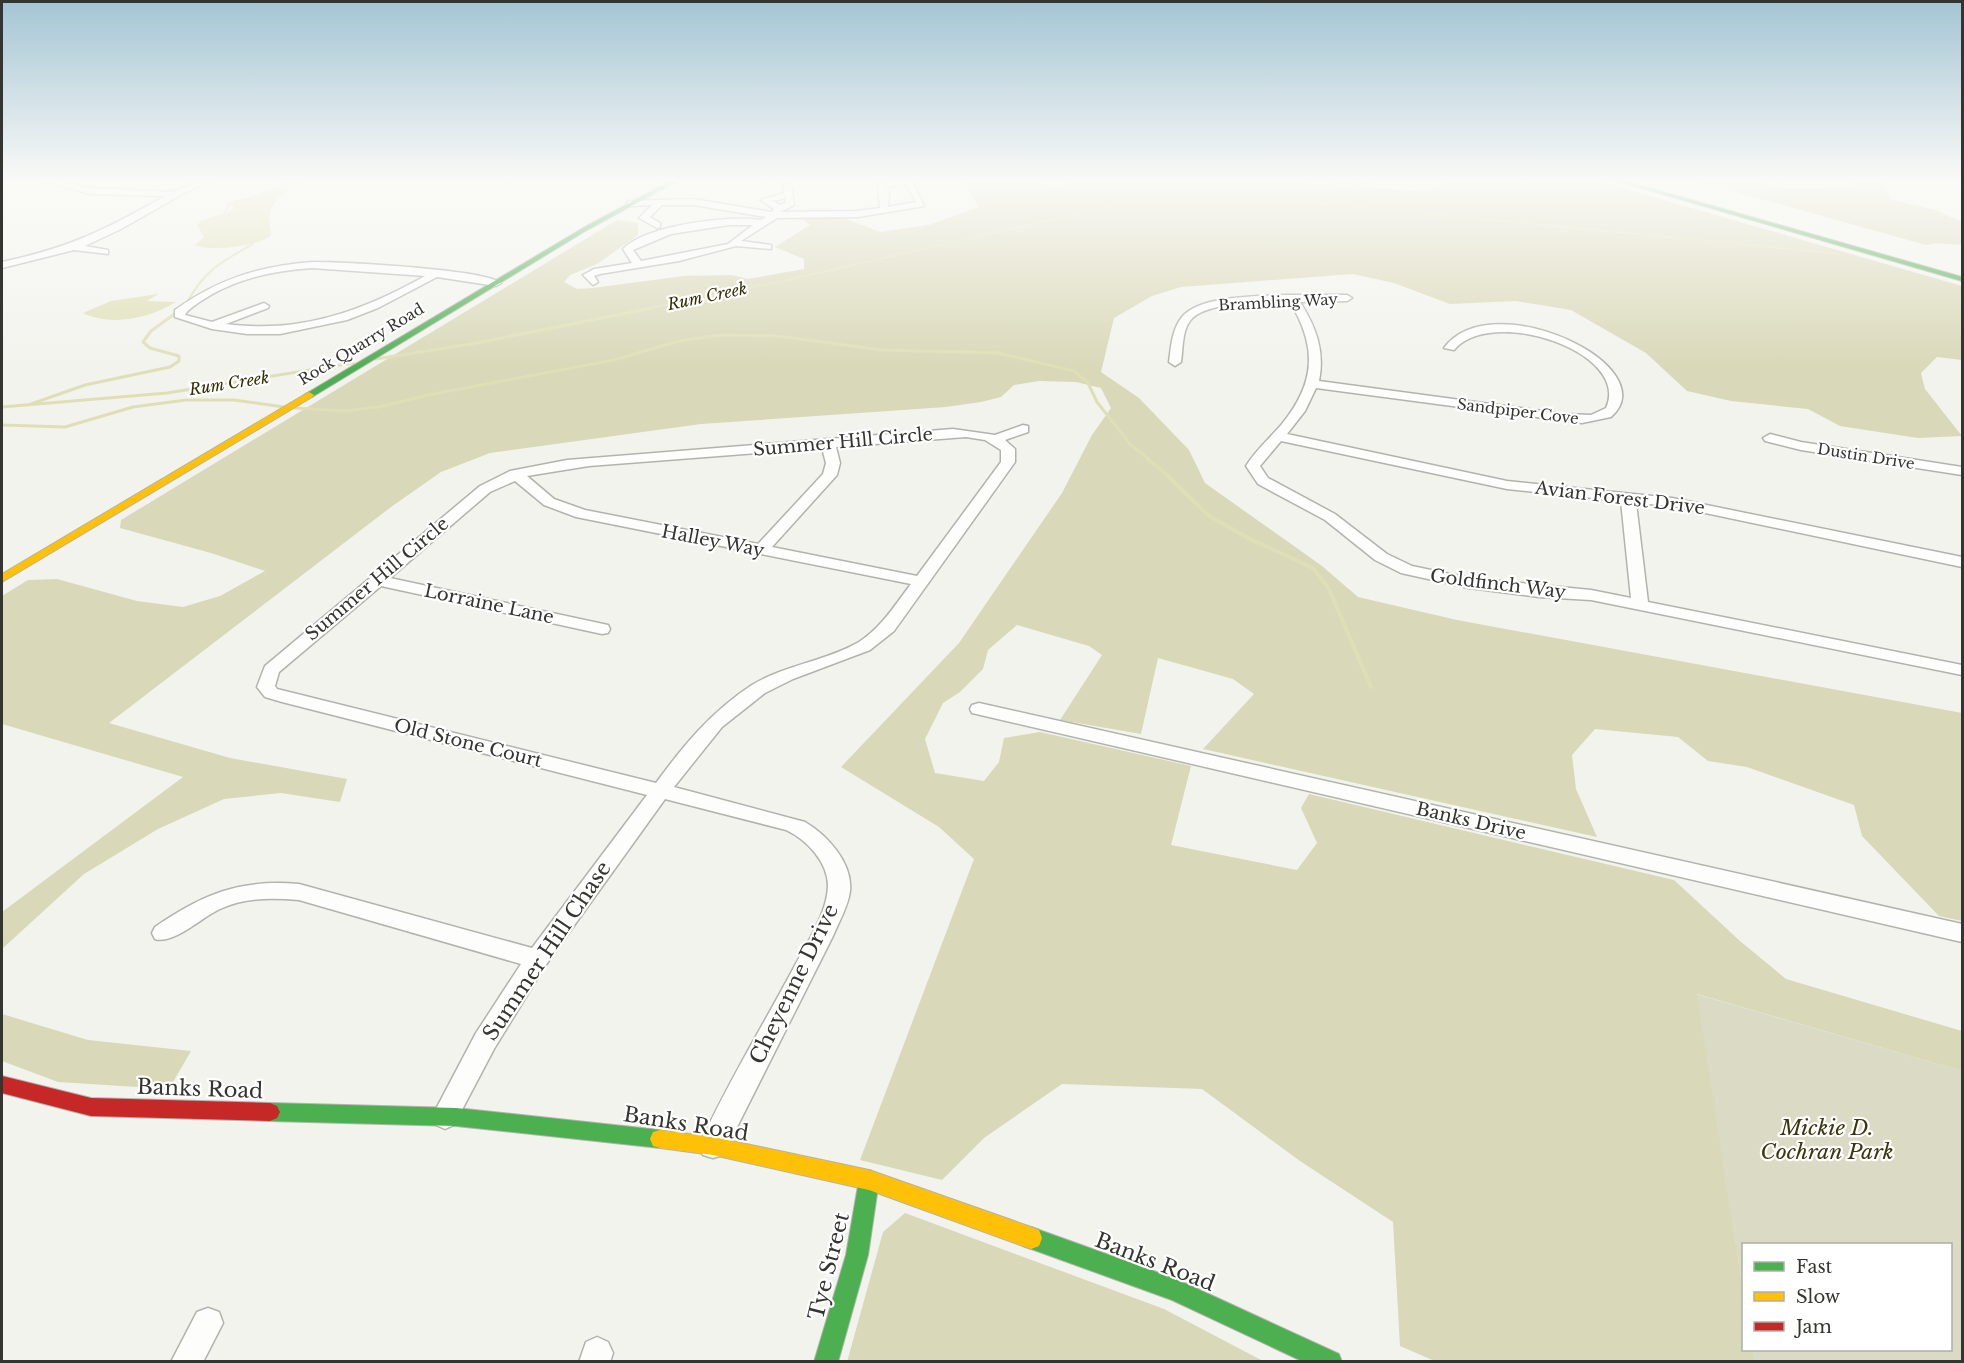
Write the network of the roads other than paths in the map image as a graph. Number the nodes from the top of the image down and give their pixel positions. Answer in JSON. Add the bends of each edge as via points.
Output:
{"nodes":[{"id":1,"x":84,"y":243,"type":"edge"},
{"id":2,"x":564,"y":243,"type":"edge"},
{"id":3,"x":638,"y":243,"type":"edge"},
{"id":4,"x":735,"y":243,"type":"joint"},
{"id":5,"x":1836,"y":243,"type":"edge"},
{"id":6,"x":1852,"y":243,"type":"edge"},
{"id":7,"x":74,"y":247,"type":"junction"},
{"id":8,"x":768,"y":247,"type":"dead end"},
{"id":9,"x":105,"y":252,"type":"dead end"},
{"id":10,"x":638,"y":263,"type":"junction"},
{"id":11,"x":2,"y":265,"type":"edge"},
{"id":12,"x":435,"y":274,"type":"junction"},
{"id":13,"x":1962,"y":274,"type":"edge"},
{"id":14,"x":1962,"y":279,"type":"edge"},
{"id":15,"x":593,"y":282,"type":"dead end"},
{"id":16,"x":496,"y":283,"type":"junction"},
{"id":17,"x":1347,"y":298,"type":"dead end"},
{"id":18,"x":1294,"y":300,"type":"junction"},
{"id":19,"x":264,"y":306,"type":"dead end"},
{"id":20,"x":212,"y":326,"type":"junction"},
{"id":21,"x":1450,"y":348,"type":"dead end"},
{"id":22,"x":1174,"y":362,"type":"dead end"},
{"id":23,"x":1314,"y":384,"type":"junction"},
{"id":24,"x":1023,"y":429,"type":"dead end"},
{"id":25,"x":1278,"y":436,"type":"junction"},
{"id":26,"x":1770,"y":438,"type":"dead end"},
{"id":27,"x":995,"y":439,"type":"junction"},
{"id":28,"x":828,"y":443,"type":"junction"},
{"id":29,"x":1962,"y":471,"type":"edge"},
{"id":30,"x":515,"y":474,"type":"junction"},
{"id":31,"x":1628,"y":496,"type":"junction"},
{"id":32,"x":761,"y":550,"type":"junction"},
{"id":33,"x":1962,"y":562,"type":"edge"},
{"id":34,"x":2,"y":579,"type":"edge"},
{"id":35,"x":377,"y":580,"type":"junction"},
{"id":36,"x":923,"y":582,"type":"junction"},
{"id":37,"x":1640,"y":605,"type":"junction"},
{"id":38,"x":602,"y":629,"type":"dead end"},
{"id":39,"x":1962,"y":670,"type":"edge"},
{"id":40,"x":276,"y":694,"type":"joint"},
{"id":41,"x":979,"y":709,"type":"dead end"},
{"id":42,"x":660,"y":791,"type":"junction"},
{"id":43,"x":163,"y":933,"type":"dead end"},
{"id":44,"x":1962,"y":933,"type":"edge"},
{"id":45,"x":537,"y":959,"type":"junction"},
{"id":46,"x":2,"y":1085,"type":"edge"},
{"id":47,"x":445,"y":1117,"type":"junction"},
{"id":48,"x":713,"y":1146,"type":"junction"},
{"id":49,"x":869,"y":1180,"type":"junction"},
{"id":50,"x":208,"y":1323,"type":"dead end"},
{"id":51,"x":186,"y":1362,"type":"edge"},
{"id":52,"x":826,"y":1362,"type":"edge"},
{"id":53,"x":1331,"y":1362,"type":"edge"}],
"edges":[{"from":1,"to":7,"type":"street"},
{"from":2,"to":16,"type":"main road","name":"Rock Quarry Road"},
{"from":3,"to":10,"type":"street","via":[[628,249]]},
{"from":4,"to":8,"type":"street"},
{"from":4,"to":10,"type":"street","via":[[679,258]]},
{"from":5,"to":14,"type":"main road"},
{"from":6,"to":13,"type":"main road"},
{"from":7,"to":9,"type":"street"},
{"from":7,"to":11,"type":"street"},
{"from":10,"to":15,"type":"street","via":[[591,273],[588,276]]},
{"from":12,"to":16,"type":"street"},
{"from":12,"to":20,"type":"street","via":[[384,303],[335,321],[268,331]]},
{"from":12,"to":20,"type":"street","via":[[332,264],[261,270],[232,280],[179,312],[180,317]]},
{"from":16,"to":34,"type":"main road","name":"Rock Quarry Road"},
{"from":17,"to":18,"type":"street","name":"Brambling Way"},
{"from":18,"to":22,"type":"street","name":"Brambling Way","via":[[1236,302],[1191,313],[1183,324]]},
{"from":18,"to":23,"type":"street","name":"Goldfinch Way","via":[[1314,339]]},
{"from":19,"to":20,"type":"street"},
{"from":21,"to":23,"type":"street","name":"Sandpiper Cove","via":[[1458,338],[1477,331],[1514,327],[1544,332],[1607,371],[1613,381],[1615,403],[1604,417],[1565,418]]},
{"from":23,"to":25,"type":"street","name":"Goldfinch Way"},
{"from":24,"to":27,"type":"street"},
{"from":25,"to":31,"type":"street","name":"Avian Forest Drive","via":[[1507,485]]},
{"from":25,"to":37,"type":"street","name":"Goldfinch Way","via":[[1253,466],[1263,481],[1330,517],[1381,557],[1407,570],[1469,583],[1591,595]]},
{"from":26,"to":29,"type":"street","name":"Dustin Drive"},
{"from":27,"to":28,"type":"street","name":"Summer Hill Circle","via":[[949,434]]},
{"from":27,"to":36,"type":"street","via":[[1008,449],[1008,462]]},
{"from":28,"to":30,"type":"street","name":"Summer Hill Circle"},
{"from":28,"to":32,"type":"street","via":[[833,463],[830,475]]},
{"from":30,"to":32,"type":"street","name":"Halley Way","via":[[541,497],[574,513]]},
{"from":30,"to":35,"type":"street","name":"Summer Hill Circle","via":[[485,489]]},
{"from":31,"to":33,"type":"street","name":"Avian Forest Drive","via":[[1672,501]]},
{"from":31,"to":37,"type":"street"},
{"from":32,"to":36,"type":"street","name":"Halley Way"},
{"from":35,"to":38,"type":"street","name":"Lorraine Lane"},
{"from":35,"to":40,"type":"street","name":"Summer Hill Circle","via":[[271,670],[266,687]]},
{"from":36,"to":42,"type":"street","via":[[888,627],[864,646],[787,675],[734,705]]},
{"from":37,"to":39,"type":"street","name":"Goldfinch Way"},
{"from":40,"to":42,"type":"street","name":"Old Stone Court"},
{"from":41,"to":44,"type":"street","name":"Banks Drive"},
{"from":42,"to":45,"type":"street","name":"Summer Hill Chase"},
{"from":42,"to":48,"type":"street","name":"Cheyenne Drive","via":[[800,827],[818,841],[837,872],[838,888],[822,936]]},
{"from":43,"to":45,"type":"street","via":[[194,910],[250,890],[272,889],[299,892]]},
{"from":45,"to":47,"type":"street","name":"Summer Hill Chase","via":[[485,1041]]},
{"from":46,"to":47,"type":"main road","name":"Banks Road","via":[[90,1107]]},
{"from":47,"to":48,"type":"main road","name":"Banks Road"},
{"from":48,"to":49,"type":"main road","name":"Banks Road"},
{"from":49,"to":52,"type":"main road","name":"Tye Street","via":[[857,1255]]},
{"from":49,"to":53,"type":"main road","name":"Banks Road","via":[[1176,1290]]},
{"from":50,"to":51,"type":"street"}]}
